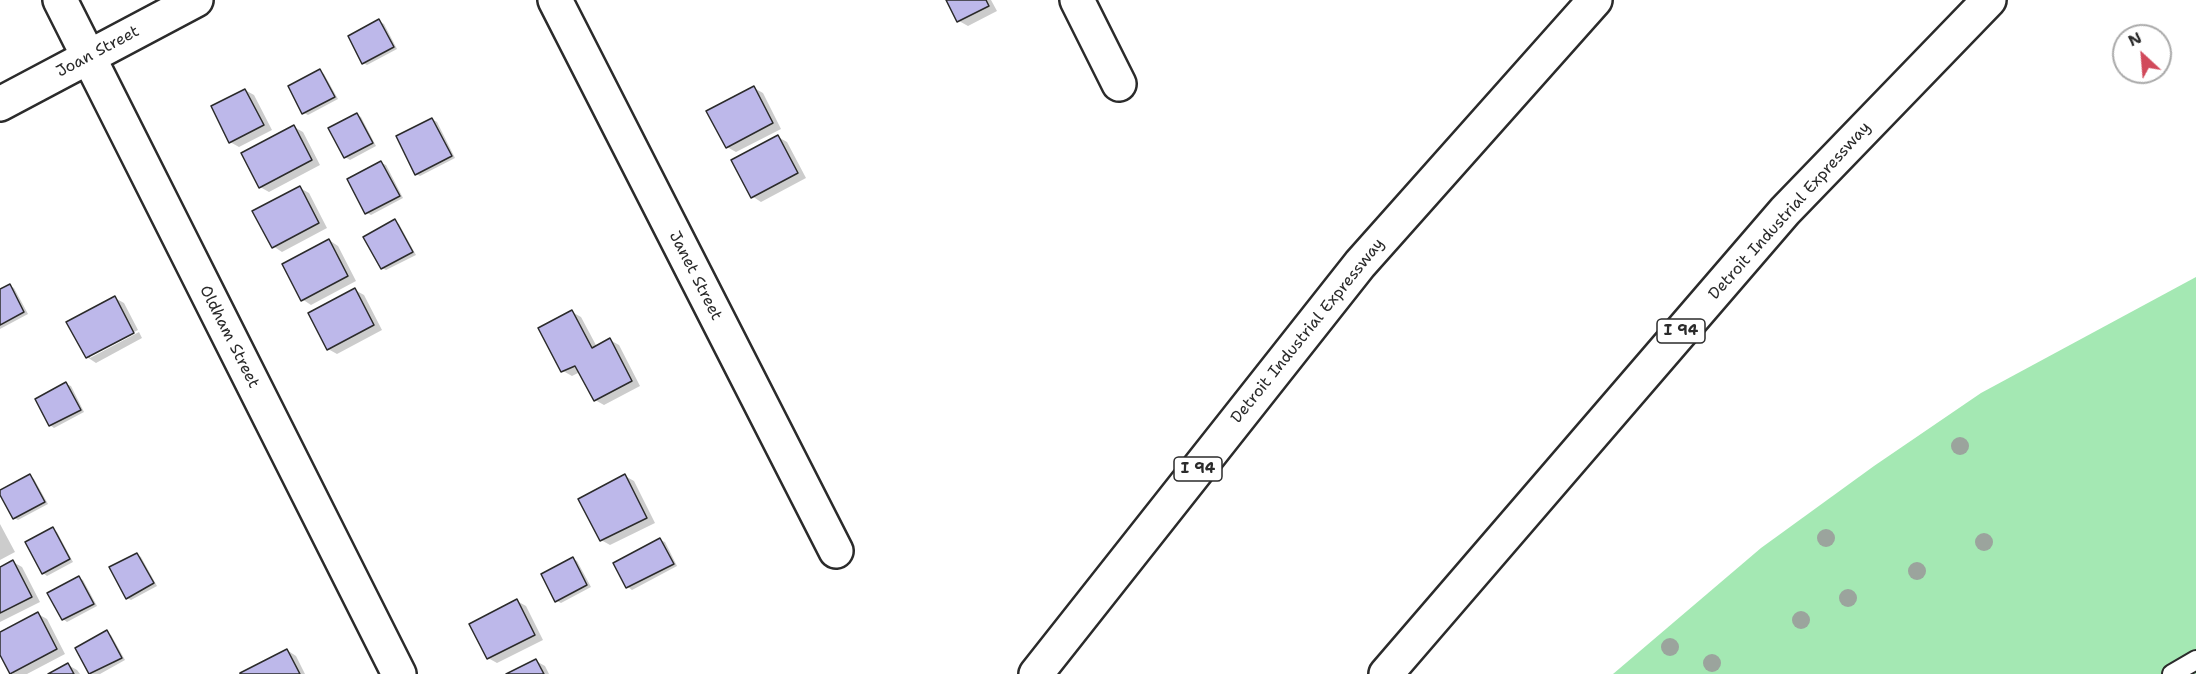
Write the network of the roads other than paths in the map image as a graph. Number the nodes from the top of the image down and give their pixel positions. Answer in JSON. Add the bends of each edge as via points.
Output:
{"nodes":[{"id":1,"x":60,"y":0,"type":"edge"},
{"id":2,"x":196,"y":0,"type":"edge"},
{"id":3,"x":555,"y":0,"type":"edge"},
{"id":4,"x":1077,"y":0,"type":"edge"},
{"id":5,"x":1595,"y":0,"type":"edge"},
{"id":6,"x":1989,"y":0,"type":"edge"},
{"id":7,"x":88,"y":57,"type":"junction"},
{"id":8,"x":1119,"y":84,"type":"dead end"},
{"id":9,"x":0,"y":104,"type":"edge"},
{"id":10,"x":836,"y":551,"type":"dead end"},
{"id":11,"x":2196,"y":660,"type":"edge"},
{"id":12,"x":399,"y":674,"type":"edge"},
{"id":13,"x":1036,"y":674,"type":"edge"},
{"id":14,"x":1386,"y":674,"type":"edge"},
{"id":15,"x":2172,"y":674,"type":"edge"}],
"edges":[{"from":1,"to":7,"type":"main road","name":"Oldham Street"},
{"from":2,"to":7,"type":"main road","name":"Joan Street"},
{"from":3,"to":10,"type":"main road","name":"Janet Street"},
{"from":4,"to":8,"type":"main road"},
{"from":5,"to":13,"type":"main road","name":"Detroit Industrial Expressway","number":"I 94","via":[[1360,264]]},
{"from":6,"to":14,"type":"main road","name":"Detroit Industrial Expressway","number":"I 94","via":[[1785,211]]},
{"from":7,"to":9,"type":"main road","name":"Joan Street"},
{"from":7,"to":12,"type":"main road","name":"Oldham Street"},
{"from":11,"to":15,"type":"lane"}]}
